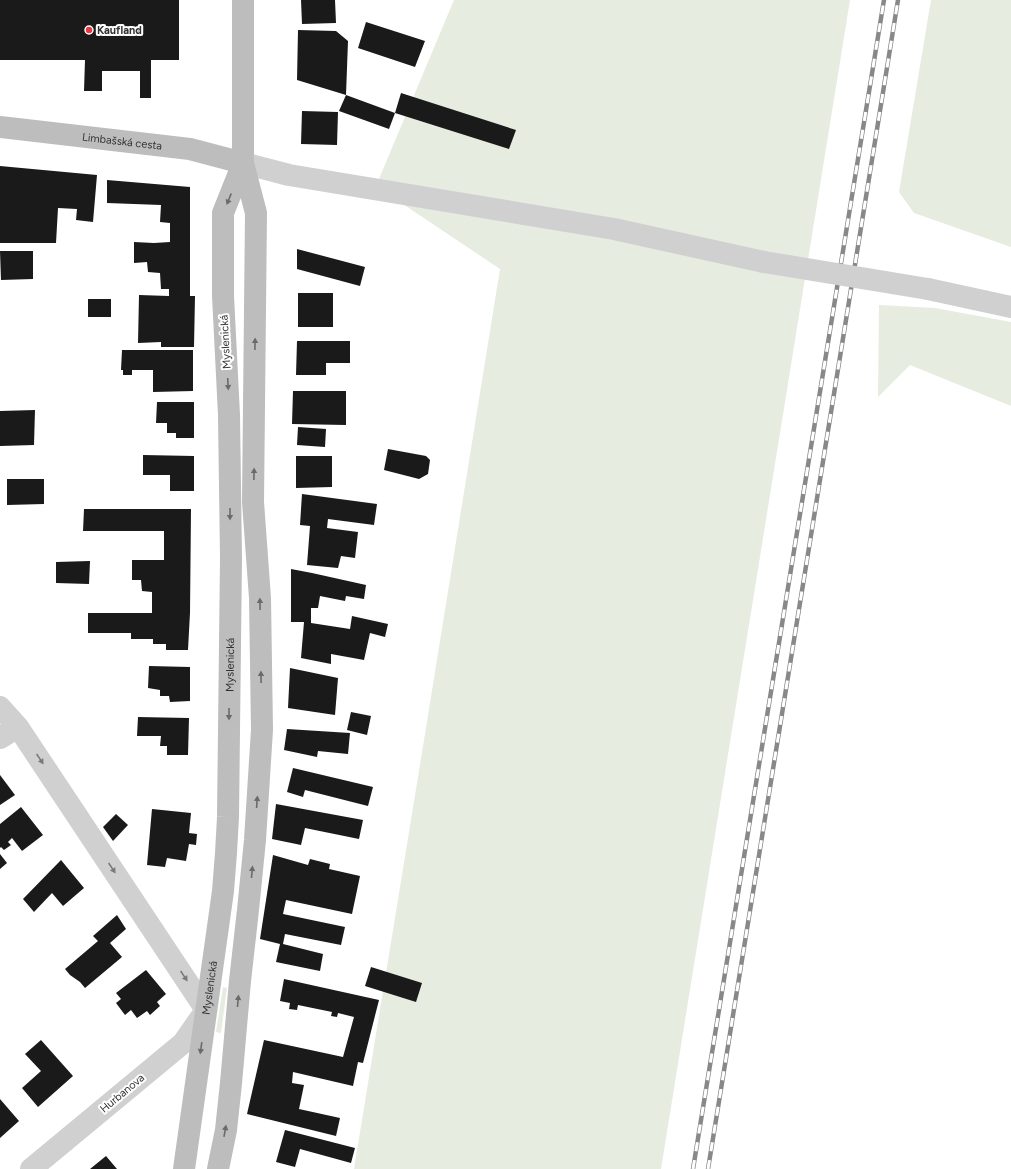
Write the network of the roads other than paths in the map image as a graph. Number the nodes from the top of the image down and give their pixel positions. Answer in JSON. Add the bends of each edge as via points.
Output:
{"nodes":[{"id":1,"x":243,"y":0,"type":"edge"},
{"id":2,"x":0,"y":127,"type":"edge"},
{"id":3,"x":243,"y":163,"type":"junction"},
{"id":4,"x":1011,"y":307,"type":"edge"},
{"id":5,"x":0,"y":707,"type":"edge"},
{"id":6,"x":18,"y":727,"type":"junction"},
{"id":7,"x":0,"y":738,"type":"edge"},
{"id":8,"x":206,"y":1010,"type":"junction"},
{"id":9,"x":31,"y":1169,"type":"edge"},
{"id":10,"x":184,"y":1169,"type":"edge"},
{"id":11,"x":218,"y":1169,"type":"edge"}],
"edges":[{"from":1,"to":3,"type":"main road","name":"Myslenická"},
{"from":2,"to":3,"type":"main road","name":"Limbašská cesta","via":[[190,149]]},
{"from":3,"to":4,"type":"street","bridge":true,"via":[[289,175],[614,229],[764,262],[928,289]]},
{"from":3,"to":8,"type":"main road","name":"Myslenická","one_way":true,"via":[[223,213],[223,296],[230,415],[228,818],[222,891]]},
{"from":11,"to":3,"type":"main road","name":"Myslenická","one_way":true,"via":[[226,1130],[231,1083],[255,840],[262,730],[260,598],[253,502],[256,213]]},
{"from":5,"to":6,"type":"street"},
{"from":6,"to":7,"type":"street"},
{"from":6,"to":8,"type":"street","one_way":true},
{"from":8,"to":9,"type":"street","name":"Hurbanova","via":[[183,1043]]},
{"from":8,"to":10,"type":"main road","name":"Myslenická","one_way":true}]}
